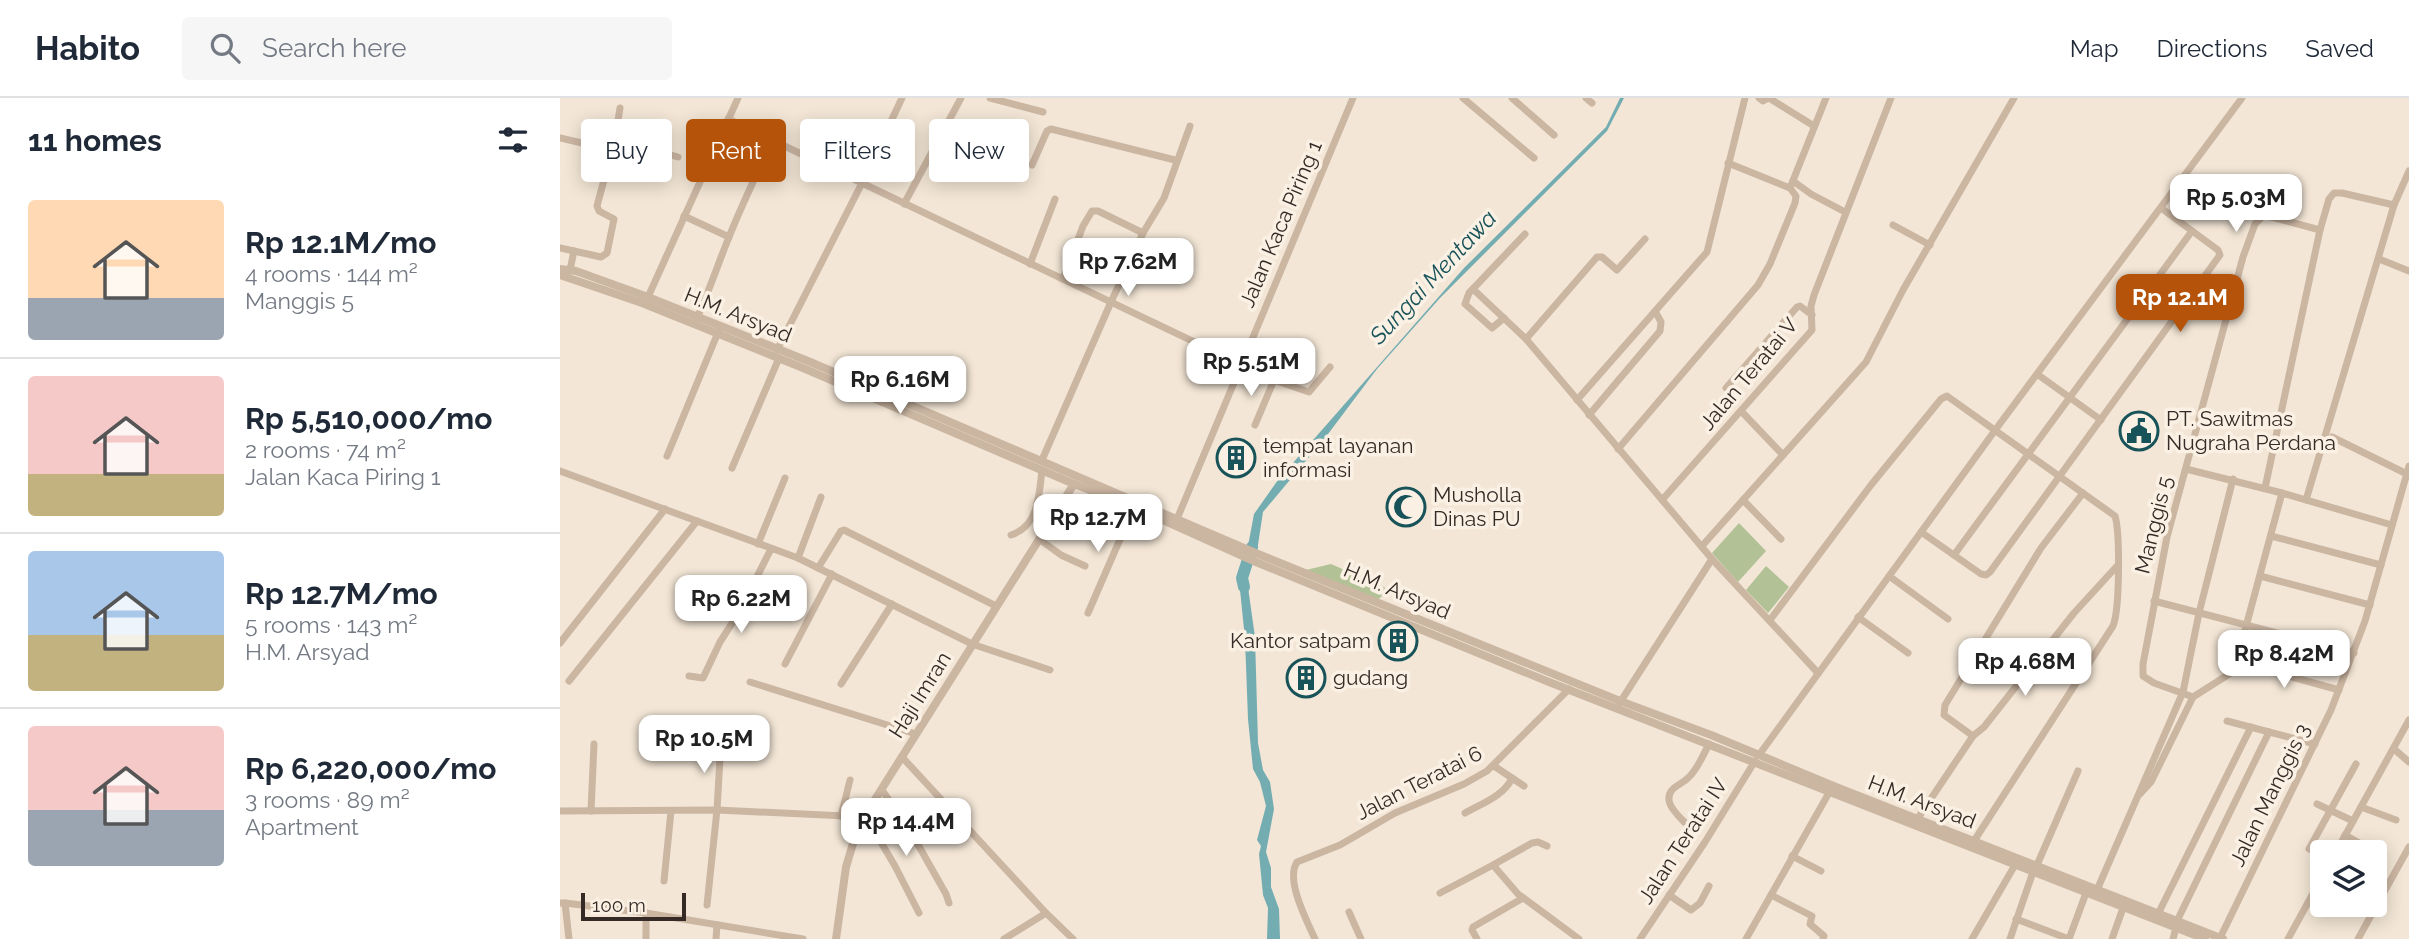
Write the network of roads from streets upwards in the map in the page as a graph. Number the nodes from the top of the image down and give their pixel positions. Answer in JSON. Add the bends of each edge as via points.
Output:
{"nodes":[{"id":1,"x":738,"y":98,"type":"edge"},
{"id":2,"x":902,"y":98,"type":"edge"},
{"id":3,"x":961,"y":98,"type":"edge"},
{"id":4,"x":990,"y":98,"type":"edge"},
{"id":5,"x":1034,"y":98,"type":"edge"},
{"id":6,"x":1353,"y":98,"type":"edge"},
{"id":7,"x":1463,"y":98,"type":"edge"},
{"id":8,"x":1512,"y":98,"type":"edge"},
{"id":9,"x":1745,"y":98,"type":"edge"},
{"id":10,"x":1759,"y":98,"type":"edge"},
{"id":11,"x":1768,"y":98,"type":"edge"},
{"id":12,"x":1826,"y":98,"type":"edge"},
{"id":13,"x":1891,"y":98,"type":"edge"},
{"id":14,"x":2014,"y":98,"type":"edge"},
{"id":15,"x":2242,"y":98,"type":"edge"},
{"id":16,"x":620,"y":108,"type":"dead end"},
{"id":17,"x":1029,"y":109,"type":"junction"},
{"id":18,"x":1044,"y":112,"type":"dead end"},
{"id":19,"x":618,"y":119,"type":"edge"},
{"id":20,"x":728,"y":119,"type":"edge"},
{"id":21,"x":1189,"y":126,"type":"dead end"},
{"id":22,"x":1814,"y":126,"type":"junction"},
{"id":23,"x":1554,"y":135,"type":"dead end"},
{"id":24,"x":560,"y":138,"type":"edge"},
{"id":25,"x":581,"y":143,"type":"edge"},
{"id":26,"x":786,"y":149,"type":"edge"},
{"id":27,"x":672,"y":155,"type":"edge"},
{"id":28,"x":678,"y":157,"type":"dead end"},
{"id":29,"x":1534,"y":158,"type":"dead end"},
{"id":30,"x":1175,"y":160,"type":"junction"},
{"id":31,"x":1728,"y":163,"type":"junction"},
{"id":32,"x":1032,"y":165,"type":"dead end"},
{"id":33,"x":2409,"y":171,"type":"edge"},
{"id":34,"x":603,"y":182,"type":"edge"},
{"id":35,"x":700,"y":182,"type":"edge"},
{"id":36,"x":754,"y":182,"type":"edge"},
{"id":37,"x":861,"y":184,"type":"junction"},
{"id":38,"x":1791,"y":184,"type":"junction"},
{"id":39,"x":1055,"y":198,"type":"dead end"},
{"id":40,"x":904,"y":204,"type":"junction"},
{"id":41,"x":2393,"y":205,"type":"junction"},
{"id":42,"x":2161,"y":208,"type":"junction"},
{"id":43,"x":1845,"y":212,"type":"junction"},
{"id":44,"x":684,"y":216,"type":"junction"},
{"id":45,"x":1893,"y":225,"type":"dead end"},
{"id":46,"x":2320,"y":230,"type":"junction"},
{"id":47,"x":2192,"y":231,"type":"junction"},
{"id":48,"x":1143,"y":233,"type":"junction"},
{"id":49,"x":1525,"y":234,"type":"dead end"},
{"id":50,"x":729,"y":237,"type":"junction"},
{"id":51,"x":1646,"y":239,"type":"dead end"},
{"id":52,"x":1930,"y":245,"type":"junction"},
{"id":53,"x":560,"y":248,"type":"edge"},
{"id":54,"x":574,"y":251,"type":"junction"},
{"id":55,"x":2379,"y":259,"type":"junction"},
{"id":56,"x":1030,"y":264,"type":"junction"},
{"id":57,"x":560,"y":269,"type":"edge"},
{"id":58,"x":570,"y":270,"type":"junction"},
{"id":59,"x":2409,"y":271,"type":"edge"},
{"id":60,"x":560,"y":275,"type":"edge"},
{"id":61,"x":1063,"y":279,"type":"junction"},
{"id":62,"x":1473,"y":289,"type":"junction"},
{"id":63,"x":648,"y":298,"type":"junction"},
{"id":64,"x":1111,"y":302,"type":"junction"},
{"id":65,"x":1655,"y":311,"type":"junction"},
{"id":66,"x":1812,"y":315,"type":"junction"},
{"id":67,"x":697,"y":318,"type":"junction"},
{"id":68,"x":1504,"y":318,"type":"junction"},
{"id":69,"x":720,"y":330,"type":"junction"},
{"id":70,"x":1526,"y":339,"type":"junction"},
{"id":71,"x":778,"y":354,"type":"junction"},
{"id":72,"x":1240,"y":365,"type":"junction"},
{"id":73,"x":1329,"y":367,"type":"dead end"},
{"id":74,"x":2037,"y":374,"type":"junction"},
{"id":75,"x":1274,"y":380,"type":"junction"},
{"id":76,"x":1726,"y":388,"type":"dead end"},
{"id":77,"x":2069,"y":397,"type":"junction"},
{"id":78,"x":1577,"y":400,"type":"junction"},
{"id":79,"x":1742,"y":412,"type":"junction"},
{"id":80,"x":1589,"y":415,"type":"junction"},
{"id":81,"x":2101,"y":420,"type":"junction"},
{"id":82,"x":1255,"y":425,"type":"dead end"},
{"id":83,"x":1996,"y":429,"type":"junction"},
{"id":84,"x":975,"y":436,"type":"junction"},
{"id":85,"x":2332,"y":437,"type":"dead end"},
{"id":86,"x":1618,"y":449,"type":"junction"},
{"id":87,"x":2028,"y":452,"type":"junction"},
{"id":88,"x":1783,"y":455,"type":"junction"},
{"id":89,"x":667,"y":456,"type":"dead end"},
{"id":90,"x":1042,"y":460,"type":"junction"},
{"id":91,"x":732,"y":468,"type":"dead end"},
{"id":92,"x":2186,"y":469,"type":"junction"},
{"id":93,"x":1042,"y":470,"type":"junction"},
{"id":94,"x":2408,"y":470,"type":"edge"},
{"id":95,"x":560,"y":471,"type":"edge"},
{"id":96,"x":2060,"y":476,"type":"junction"},
{"id":97,"x":785,"y":478,"type":"dead end"},
{"id":98,"x":2233,"y":479,"type":"junction"},
{"id":99,"x":1074,"y":484,"type":"junction"},
{"id":100,"x":2265,"y":488,"type":"junction"},
{"id":101,"x":2083,"y":493,"type":"junction"},
{"id":102,"x":2282,"y":493,"type":"junction"},
{"id":103,"x":821,"y":497,"type":"dead end"},
{"id":104,"x":1662,"y":500,"type":"junction"},
{"id":105,"x":1743,"y":500,"type":"junction"},
{"id":106,"x":2306,"y":500,"type":"junction"},
{"id":107,"x":1037,"y":503,"type":"junction"},
{"id":108,"x":1134,"y":507,"type":"junction"},
{"id":109,"x":666,"y":509,"type":"junction"},
{"id":110,"x":1056,"y":512,"type":"junction"},
{"id":111,"x":1177,"y":519,"type":"junction"},
{"id":112,"x":696,"y":521,"type":"junction"},
{"id":113,"x":2392,"y":524,"type":"junction"},
{"id":114,"x":1921,"y":532,"type":"junction"},
{"id":115,"x":1012,"y":535,"type":"dead end"},
{"id":116,"x":2271,"y":536,"type":"junction"},
{"id":117,"x":1039,"y":539,"type":"junction"},
{"id":118,"x":1781,"y":539,"type":"dead end"},
{"id":119,"x":758,"y":544,"type":"junction"},
{"id":120,"x":1702,"y":546,"type":"junction"},
{"id":121,"x":771,"y":549,"type":"junction"},
{"id":122,"x":1243,"y":551,"type":"junction"},
{"id":123,"x":1954,"y":555,"type":"junction"},
{"id":124,"x":798,"y":558,"type":"junction"},
{"id":125,"x":1257,"y":558,"type":"junction"},
{"id":126,"x":1712,"y":559,"type":"junction"},
{"id":127,"x":2381,"y":565,"type":"junction"},
{"id":128,"x":1085,"y":566,"type":"dead end"},
{"id":129,"x":2117,"y":566,"type":"junction"},
{"id":130,"x":818,"y":568,"type":"junction"},
{"id":131,"x":832,"y":574,"type":"junction"},
{"id":132,"x":1889,"y":576,"type":"junction"},
{"id":133,"x":2260,"y":576,"type":"junction"},
{"id":134,"x":2154,"y":601,"type":"junction"},
{"id":135,"x":892,"y":604,"type":"junction"},
{"id":136,"x":2370,"y":605,"type":"junction"},
{"id":137,"x":996,"y":606,"type":"junction"},
{"id":138,"x":1088,"y":612,"type":"dead end"},
{"id":139,"x":2199,"y":613,"type":"junction"},
{"id":140,"x":1858,"y":617,"type":"junction"},
{"id":141,"x":1948,"y":619,"type":"dead end"},
{"id":142,"x":1770,"y":620,"type":"junction"},
{"id":143,"x":2247,"y":625,"type":"junction"},
{"id":144,"x":560,"y":643,"type":"edge"},
{"id":145,"x":972,"y":644,"type":"junction"},
{"id":146,"x":1908,"y":653,"type":"dead end"},
{"id":147,"x":2354,"y":653,"type":"junction"},
{"id":148,"x":2237,"y":662,"type":"junction"},
{"id":149,"x":785,"y":664,"type":"dead end"},
{"id":150,"x":1050,"y":670,"type":"dead end"},
{"id":151,"x":1818,"y":673,"type":"junction"},
{"id":152,"x":689,"y":676,"type":"dead end"},
{"id":153,"x":569,"y":681,"type":"dead end"},
{"id":154,"x":750,"y":682,"type":"dead end"},
{"id":155,"x":841,"y":684,"type":"dead end"},
{"id":156,"x":1569,"y":689,"type":"junction"},
{"id":157,"x":2339,"y":690,"type":"junction"},
{"id":158,"x":2183,"y":692,"type":"junction"},
{"id":159,"x":2193,"y":697,"type":"junction"},
{"id":160,"x":1619,"y":704,"type":"junction"},
{"id":161,"x":2409,"y":720,"type":"edge"},
{"id":162,"x":2227,"y":721,"type":"dead end"},
{"id":163,"x":2251,"y":727,"type":"junction"},
{"id":164,"x":2269,"y":732,"type":"junction"},
{"id":165,"x":916,"y":734,"type":"junction"},
{"id":166,"x":1973,"y":736,"type":"junction"},
{"id":167,"x":721,"y":741,"type":"dead end"},
{"id":168,"x":594,"y":744,"type":"dead end"},
{"id":169,"x":1709,"y":744,"type":"junction"},
{"id":170,"x":2315,"y":744,"type":"junction"},
{"id":171,"x":2394,"y":748,"type":"junction"},
{"id":172,"x":902,"y":757,"type":"junction"},
{"id":173,"x":1757,"y":758,"type":"junction"},
{"id":174,"x":2409,"y":762,"type":"edge"},
{"id":175,"x":2356,"y":764,"type":"dead end"},
{"id":176,"x":1494,"y":766,"type":"junction"},
{"id":177,"x":2078,"y":771,"type":"dead end"},
{"id":178,"x":1512,"y":778,"type":"junction"},
{"id":179,"x":850,"y":780,"type":"dead end"},
{"id":180,"x":1524,"y":786,"type":"dead end"},
{"id":181,"x":882,"y":790,"type":"junction"},
{"id":182,"x":1830,"y":791,"type":"junction"},
{"id":183,"x":2140,"y":794,"type":"junction"},
{"id":184,"x":2317,"y":804,"type":"dead end"},
{"id":185,"x":2361,"y":807,"type":"junction"},
{"id":186,"x":716,"y":810,"type":"junction"},
{"id":187,"x":560,"y":811,"type":"edge"},
{"id":188,"x":591,"y":811,"type":"junction"},
{"id":189,"x":671,"y":811,"type":"junction"},
{"id":190,"x":2332,"y":811,"type":"junction"},
{"id":191,"x":1465,"y":813,"type":"dead end"},
{"id":192,"x":841,"y":816,"type":"junction"},
{"id":193,"x":866,"y":817,"type":"junction"},
{"id":194,"x":1918,"y":818,"type":"junction"},
{"id":195,"x":2396,"y":820,"type":"dead end"},
{"id":196,"x":2353,"y":821,"type":"junction"},
{"id":197,"x":1687,"y":825,"type":"dead end"},
{"id":198,"x":2345,"y":835,"type":"junction"},
{"id":199,"x":2342,"y":840,"type":"edge"},
{"id":200,"x":2354,"y":840,"type":"edge"},
{"id":201,"x":1975,"y":842,"type":"junction"},
{"id":202,"x":1547,"y":846,"type":"dead end"},
{"id":203,"x":2409,"y":847,"type":"edge"},
{"id":204,"x":2309,"y":849,"type":"dead end"},
{"id":205,"x":2001,"y":855,"type":"junction"},
{"id":206,"x":1793,"y":856,"type":"junction"},
{"id":207,"x":1493,"y":865,"type":"junction"},
{"id":208,"x":2015,"y":865,"type":"junction"},
{"id":209,"x":2035,"y":869,"type":"junction"},
{"id":210,"x":1821,"y":871,"type":"dead end"},
{"id":211,"x":664,"y":881,"type":"dead end"},
{"id":212,"x":1709,"y":886,"type":"dead end"},
{"id":213,"x":2096,"y":890,"type":"junction"},
{"id":214,"x":1440,"y":892,"type":"dead end"},
{"id":215,"x":2086,"y":893,"type":"junction"},
{"id":216,"x":1669,"y":895,"type":"junction"},
{"id":217,"x":1771,"y":895,"type":"junction"},
{"id":218,"x":1523,"y":898,"type":"junction"},
{"id":219,"x":2310,"y":899,"type":"edge"},
{"id":220,"x":563,"y":903,"type":"edge"},
{"id":221,"x":949,"y":904,"type":"dead end"},
{"id":222,"x":707,"y":905,"type":"dead end"},
{"id":223,"x":2123,"y":908,"type":"junction"},
{"id":224,"x":1349,"y":912,"type":"dead end"},
{"id":225,"x":646,"y":913,"type":"junction"},
{"id":226,"x":919,"y":913,"type":"dead end"},
{"id":227,"x":1046,"y":913,"type":"junction"},
{"id":228,"x":2158,"y":914,"type":"junction"},
{"id":229,"x":2016,"y":919,"type":"junction"},
{"id":230,"x":717,"y":925,"type":"junction"},
{"id":231,"x":2177,"y":925,"type":"junction"},
{"id":232,"x":757,"y":931,"type":"junction"},
{"id":233,"x":2050,"y":936,"type":"edge"},
{"id":234,"x":2222,"y":938,"type":"edge"},
{"id":235,"x":569,"y":939,"type":"edge"},
{"id":236,"x":646,"y":939,"type":"edge"},
{"id":237,"x":716,"y":939,"type":"edge"},
{"id":238,"x":750,"y":939,"type":"edge"},
{"id":239,"x":803,"y":939,"type":"edge"},
{"id":240,"x":836,"y":939,"type":"edge"},
{"id":241,"x":1003,"y":939,"type":"edge"},
{"id":242,"x":1073,"y":939,"type":"edge"},
{"id":243,"x":1315,"y":939,"type":"edge"},
{"id":244,"x":1362,"y":939,"type":"edge"},
{"id":245,"x":1477,"y":939,"type":"edge"},
{"id":246,"x":1579,"y":939,"type":"edge"},
{"id":247,"x":1640,"y":939,"type":"edge"},
{"id":248,"x":1746,"y":939,"type":"edge"},
{"id":249,"x":1823,"y":939,"type":"edge"},
{"id":250,"x":1972,"y":939,"type":"edge"},
{"id":251,"x":2010,"y":939,"type":"edge"},
{"id":252,"x":2069,"y":939,"type":"edge"},
{"id":253,"x":2112,"y":939,"type":"edge"},
{"id":254,"x":2172,"y":939,"type":"edge"},
{"id":255,"x":2205,"y":939,"type":"edge"},
{"id":256,"x":2288,"y":939,"type":"edge"},
{"id":257,"x":2358,"y":939,"type":"edge"}],
"edges":[{"from":1,"to":20,"type":"street"},
{"from":2,"to":37,"type":"street"},
{"from":3,"to":40,"type":"street"},
{"from":4,"to":17,"type":"street"},
{"from":5,"to":17,"type":"street"},
{"from":6,"to":72,"type":"street","name":"Jalan Kaca Piring 1"},
{"from":7,"to":29,"type":"street"},
{"from":8,"to":23,"type":"street"},
{"from":9,"to":31,"type":"street"},
{"from":10,"to":11,"type":"street"},
{"from":11,"to":22,"type":"street"},
{"from":12,"to":22,"type":"street"},
{"from":13,"to":43,"type":"street","name":"Jalan Teratai V"},
{"from":14,"to":52,"type":"street"},
{"from":15,"to":42,"type":"street","name":"Jalan Teratai IV"},
{"from":16,"to":19,"type":"street"},
{"from":17,"to":18,"type":"street"},
{"from":21,"to":30,"type":"street"},
{"from":22,"to":38,"type":"street"},
{"from":24,"to":25,"type":"street"},
{"from":26,"to":37,"type":"street"},
{"from":27,"to":28,"type":"street"},
{"from":30,"to":32,"type":"street","via":[[1051,128]]},
{"from":30,"to":48,"type":"street","via":[[1167,190]]},
{"from":31,"to":38,"type":"street"},
{"from":31,"to":65,"type":"street","via":[[1707,252]]},
{"from":33,"to":41,"type":"street"},
{"from":34,"to":54,"type":"street","via":[[597,206],[614,219],[607,253],[601,257]]},
{"from":35,"to":44,"type":"street"},
{"from":36,"to":50,"type":"street"},
{"from":37,"to":40,"type":"street"},
{"from":37,"to":71,"type":"street"},
{"from":38,"to":43,"type":"street"},
{"from":38,"to":86,"type":"street","via":[[1795,203],[1758,285]]},
{"from":39,"to":56,"type":"street"},
{"from":40,"to":56,"type":"street"},
{"from":41,"to":46,"type":"street","via":[[2334,193]]},
{"from":41,"to":55,"type":"street"},
{"from":42,"to":47,"type":"street"},
{"from":42,"to":74,"type":"street","name":"Jalan Teratai IV"},
{"from":43,"to":66,"type":"street","name":"Jalan Teratai V","via":[[1814,295]]},
{"from":44,"to":50,"type":"street"},
{"from":44,"to":63,"type":"street"},
{"from":45,"to":52,"type":"street"},
{"from":46,"to":92,"type":"street","name":"Manggis 5","via":[[2272,216],[2258,218],[2243,257]]},
{"from":46,"to":100,"type":"street"},
{"from":47,"to":77,"type":"street"},
{"from":47,"to":81,"type":"street","via":[[2220,255]]},
{"from":48,"to":61,"type":"street","via":[[1092,211]]},
{"from":48,"to":64,"type":"street"},
{"from":49,"to":62,"type":"street"},
{"from":50,"to":67,"type":"street"},
{"from":51,"to":70,"type":"street","via":[[1617,270],[1597,257]]},
{"from":52,"to":88,"type":"street","via":[[1866,362]]},
{"from":53,"to":54,"type":"street"},
{"from":54,"to":58,"type":"street"},
{"from":55,"to":59,"type":"street"},
{"from":55,"to":106,"type":"street"},
{"from":56,"to":61,"type":"street"},
{"from":57,"to":58,"type":"street","name":"H.M. Arsyad"},
{"from":58,"to":63,"type":"street","name":"H.M. Arsyad"},
{"from":60,"to":69,"type":"street","name":"H.M. Arsyad"},
{"from":61,"to":64,"type":"street"},
{"from":62,"to":68,"type":"street"},
{"from":62,"to":68,"type":"street","via":[[1465,304],[1492,328]]},
{"from":63,"to":67,"type":"street","name":"H.M. Arsyad"},
{"from":64,"to":72,"type":"street"},
{"from":64,"to":90,"type":"street"},
{"from":65,"to":78,"type":"street"},
{"from":65,"to":80,"type":"street","via":[[1660,331]]},
{"from":66,"to":76,"type":"street","via":[[1797,307]]},
{"from":66,"to":79,"type":"street","name":"Jalan Teratai V","via":[[1812,330]]},
{"from":67,"to":69,"type":"street","name":"H.M. Arsyad"},
{"from":68,"to":70,"type":"street"},
{"from":69,"to":71,"type":"street","name":"H.M. Arsyad"},
{"from":69,"to":89,"type":"street"},
{"from":70,"to":78,"type":"street"},
{"from":71,"to":84,"type":"street","name":"H.M. Arsyad"},
{"from":71,"to":91,"type":"street"},
{"from":72,"to":75,"type":"street"},
{"from":72,"to":111,"type":"street","name":"Jalan Kaca Piring 1"},
{"from":73,"to":75,"type":"street","via":[[1308,393]]},
{"from":74,"to":77,"type":"street"},
{"from":74,"to":83,"type":"street","name":"Jalan Teratai IV"},
{"from":75,"to":82,"type":"street"},
{"from":77,"to":81,"type":"street"},
{"from":77,"to":87,"type":"street"},
{"from":78,"to":80,"type":"street"},
{"from":79,"to":88,"type":"street"},
{"from":79,"to":104,"type":"street","name":"Jalan Teratai V"},
{"from":80,"to":86,"type":"street"},
{"from":81,"to":96,"type":"street"},
{"from":83,"to":87,"type":"street"},
{"from":83,"to":114,"type":"street","name":"Jalan Teratai IV"},
{"from":83,"to":142,"type":"street","via":[[1952,397],[1941,398]]},
{"from":84,"to":90,"type":"street","name":"H.M. Arsyad"},
{"from":84,"to":93,"type":"street","name":"H.M. Arsyad"},
{"from":85,"to":94,"type":"street"},
{"from":86,"to":104,"type":"street"},
{"from":87,"to":96,"type":"street"},
{"from":87,"to":123,"type":"street"},
{"from":88,"to":105,"type":"street"},
{"from":90,"to":111,"type":"street","name":"H.M. Arsyad"},
{"from":92,"to":98,"type":"street"},
{"from":92,"to":134,"type":"street","name":"Manggis 5"},
{"from":93,"to":99,"type":"street","name":"H.M. Arsyad"},
{"from":93,"to":107,"type":"street"},
{"from":94,"to":113,"type":"street","name":"Jalan Manggis 3"},
{"from":95,"to":109,"type":"street"},
{"from":96,"to":101,"type":"street"},
{"from":96,"to":123,"type":"street","via":[[1988,574]]},
{"from":97,"to":119,"type":"street"},
{"from":98,"to":100,"type":"street"},
{"from":98,"to":139,"type":"street"},
{"from":99,"to":108,"type":"street","name":"H.M. Arsyad"},
{"from":99,"to":110,"type":"street","name":"Haji Imran"},
{"from":100,"to":102,"type":"street"},
{"from":101,"to":129,"type":"street","via":[[2115,516]]},
{"from":101,"to":166,"type":"street","via":[[2041,548],[1945,705],[1944,715]]},
{"from":102,"to":106,"type":"street"},
{"from":102,"to":116,"type":"street"},
{"from":103,"to":124,"type":"street"},
{"from":104,"to":120,"type":"street"},
{"from":105,"to":118,"type":"street"},
{"from":105,"to":120,"type":"street"},
{"from":106,"to":113,"type":"street"},
{"from":107,"to":110,"type":"street"},
{"from":107,"to":115,"type":"street","via":[[1030,523]]},
{"from":108,"to":122,"type":"street","name":"H.M. Arsyad"},
{"from":108,"to":138,"type":"street"},
{"from":109,"to":112,"type":"street"},
{"from":109,"to":144,"type":"street"},
{"from":110,"to":117,"type":"street","name":"Haji Imran"},
{"from":111,"to":122,"type":"street","name":"H.M. Arsyad"},
{"from":112,"to":119,"type":"street"},
{"from":112,"to":153,"type":"street"},
{"from":113,"to":127,"type":"street","name":"Jalan Manggis 3"},
{"from":114,"to":123,"type":"street"},
{"from":114,"to":132,"type":"street","name":"Jalan Teratai IV"},
{"from":116,"to":127,"type":"street"},
{"from":116,"to":133,"type":"street"},
{"from":117,"to":128,"type":"street"},
{"from":117,"to":137,"type":"street","name":"Haji Imran"},
{"from":119,"to":121,"type":"street"},
{"from":120,"to":126,"type":"street"},
{"from":121,"to":124,"type":"street"},
{"from":121,"to":152,"type":"street","via":[[703,678]]},
{"from":122,"to":125,"type":"street","name":"H.M. Arsyad"},
{"from":124,"to":130,"type":"street"},
{"from":125,"to":156,"type":"street","name":"H.M. Arsyad"},
{"from":125,"to":160,"type":"street","name":"H.M. Arsyad"},
{"from":126,"to":142,"type":"street"},
{"from":126,"to":160,"type":"street"},
{"from":127,"to":136,"type":"street","name":"Jalan Manggis 3"},
{"from":129,"to":166,"type":"street"},
{"from":129,"to":201,"type":"street","via":[[2113,626]]},
{"from":130,"to":131,"type":"street"},
{"from":130,"to":137,"type":"street","via":[[844,530]]},
{"from":131,"to":135,"type":"street"},
{"from":131,"to":149,"type":"street"},
{"from":132,"to":140,"type":"street","name":"Jalan Teratai IV"},
{"from":132,"to":141,"type":"street"},
{"from":133,"to":136,"type":"street"},
{"from":133,"to":143,"type":"street"},
{"from":134,"to":139,"type":"street"},
{"from":134,"to":158,"type":"street","name":"Manggis 5","via":[[2143,676]]},
{"from":135,"to":145,"type":"street"},
{"from":135,"to":155,"type":"street"},
{"from":136,"to":147,"type":"street","name":"Jalan Manggis 3"},
{"from":137,"to":145,"type":"street","name":"Haji Imran"},
{"from":139,"to":143,"type":"street"},
{"from":139,"to":158,"type":"street"},
{"from":140,"to":146,"type":"street"},
{"from":140,"to":151,"type":"street","name":"Jalan Teratai IV"},
{"from":142,"to":151,"type":"street"},
{"from":143,"to":147,"type":"street"},
{"from":143,"to":148,"type":"street"},
{"from":145,"to":150,"type":"street"},
{"from":145,"to":165,"type":"street","name":"Haji Imran"},
{"from":147,"to":157,"type":"street","name":"Jalan Manggis 3"},
{"from":148,"to":157,"type":"street"},
{"from":148,"to":159,"type":"street","via":[[2233,673]]},
{"from":151,"to":173,"type":"street","name":"Jalan Teratai IV"},
{"from":154,"to":165,"type":"street"},
{"from":156,"to":160,"type":"street","name":"H.M. Arsyad"},
{"from":156,"to":176,"type":"street","name":"Jalan Teratai 6"},
{"from":157,"to":170,"type":"street","name":"Jalan Manggis 3"},
{"from":158,"to":159,"type":"street","name":"Manggis 5"},
{"from":158,"to":183,"type":"street"},
{"from":159,"to":183,"type":"street","via":[[2151,782]]},
{"from":160,"to":169,"type":"street","name":"H.M. Arsyad"},
{"from":160,"to":173,"type":"street","name":"H.M. Arsyad"},
{"from":161,"to":171,"type":"street"},
{"from":162,"to":163,"type":"street"},
{"from":163,"to":164,"type":"street"},
{"from":163,"to":228,"type":"street"},
{"from":164,"to":170,"type":"street"},
{"from":164,"to":231,"type":"street"},
{"from":165,"to":172,"type":"street","name":"Haji Imran"},
{"from":166,"to":194,"type":"street"},
{"from":167,"to":186,"type":"street"},
{"from":168,"to":188,"type":"street"},
{"from":169,"to":173,"type":"street","name":"H.M. Arsyad"},
{"from":169,"to":197,"type":"street","via":[[1695,770],[1668,797]]},
{"from":170,"to":234,"type":"street","name":"Jalan Manggis 3"},
{"from":171,"to":174,"type":"street"},
{"from":171,"to":185,"type":"street"},
{"from":172,"to":181,"type":"street","name":"Haji Imran"},
{"from":172,"to":227,"type":"street"},
{"from":173,"to":182,"type":"street","name":"H.M. Arsyad"},
{"from":173,"to":194,"type":"street","name":"H.M. Arsyad"},
{"from":173,"to":216,"type":"street","name":"Jalan Teratai IV"},
{"from":175,"to":190,"type":"street"},
{"from":176,"to":178,"type":"street"},
{"from":176,"to":243,"type":"street","name":"Jalan Teratai 6","via":[[1294,865],[1300,907]]},
{"from":177,"to":209,"type":"street"},
{"from":178,"to":180,"type":"street"},
{"from":178,"to":191,"type":"street","via":[[1494,797]]},
{"from":179,"to":192,"type":"street"},
{"from":181,"to":193,"type":"street","name":"Haji Imran"},
{"from":181,"to":221,"type":"street","via":[[908,827]]},
{"from":182,"to":205,"type":"street","name":"H.M. Arsyad"},
{"from":182,"to":206,"type":"street"},
{"from":183,"to":213,"type":"street"},
{"from":184,"to":190,"type":"street"},
{"from":185,"to":195,"type":"street"},
{"from":185,"to":196,"type":"street"},
{"from":186,"to":189,"type":"street"},
{"from":186,"to":192,"type":"street"},
{"from":186,"to":222,"type":"street"},
{"from":187,"to":188,"type":"street"},
{"from":188,"to":189,"type":"street"},
{"from":189,"to":211,"type":"street"},
{"from":190,"to":196,"type":"street"},
{"from":190,"to":204,"type":"street"},
{"from":192,"to":193,"type":"street"},
{"from":193,"to":226,"type":"street"},
{"from":193,"to":240,"type":"street","name":"Haji Imran","via":[[846,867]]},
{"from":194,"to":201,"type":"street","name":"H.M. Arsyad"},
{"from":196,"to":198,"type":"street"},
{"from":198,"to":199,"type":"street"},
{"from":198,"to":200,"type":"street"},
{"from":201,"to":205,"type":"street","name":"H.M. Arsyad"},
{"from":202,"to":207,"type":"street","via":[[1532,843]]},
{"from":203,"to":257,"type":"street"},
{"from":205,"to":208,"type":"street","name":"H.M. Arsyad"},
{"from":205,"to":209,"type":"street","name":"H.M. Arsyad"},
{"from":206,"to":210,"type":"street"},
{"from":206,"to":217,"type":"street"},
{"from":207,"to":214,"type":"street"},
{"from":207,"to":218,"type":"street"},
{"from":208,"to":209,"type":"street","name":"H.M. Arsyad"},
{"from":208,"to":250,"type":"street"},
{"from":209,"to":213,"type":"street","name":"H.M. Arsyad"},
{"from":209,"to":215,"type":"street","name":"H.M. Arsyad"},
{"from":209,"to":229,"type":"street"},
{"from":212,"to":216,"type":"street","via":[[1691,910]]},
{"from":213,"to":228,"type":"street","name":"H.M. Arsyad"},
{"from":215,"to":223,"type":"street","name":"H.M. Arsyad"},
{"from":215,"to":252,"type":"street"},
{"from":216,"to":247,"type":"street","name":"Jalan Teratai IV"},
{"from":217,"to":248,"type":"street"},
{"from":217,"to":249,"type":"street","via":[[1812,916],[1810,924]]},
{"from":218,"to":245,"type":"street","via":[[1473,927]]},
{"from":218,"to":246,"type":"street"},
{"from":219,"to":256,"type":"street"},
{"from":220,"to":225,"type":"street"},
{"from":220,"to":235,"type":"street"},
{"from":223,"to":231,"type":"street","name":"H.M. Arsyad"},
{"from":223,"to":253,"type":"street"},
{"from":224,"to":244,"type":"street"},
{"from":225,"to":230,"type":"street"},
{"from":225,"to":236,"type":"street"},
{"from":227,"to":241,"type":"street"},
{"from":227,"to":242,"type":"street"},
{"from":228,"to":231,"type":"street","name":"H.M. Arsyad"},
{"from":229,"to":233,"type":"street"},
{"from":229,"to":251,"type":"street"},
{"from":230,"to":232,"type":"street"},
{"from":230,"to":237,"type":"street"},
{"from":231,"to":234,"type":"street","name":"H.M. Arsyad"},
{"from":231,"to":254,"type":"street"},
{"from":231,"to":255,"type":"street","name":"H.M. Arsyad"},
{"from":232,"to":238,"type":"street"},
{"from":232,"to":239,"type":"street"},
{"from":233,"to":252,"type":"street"}]}
